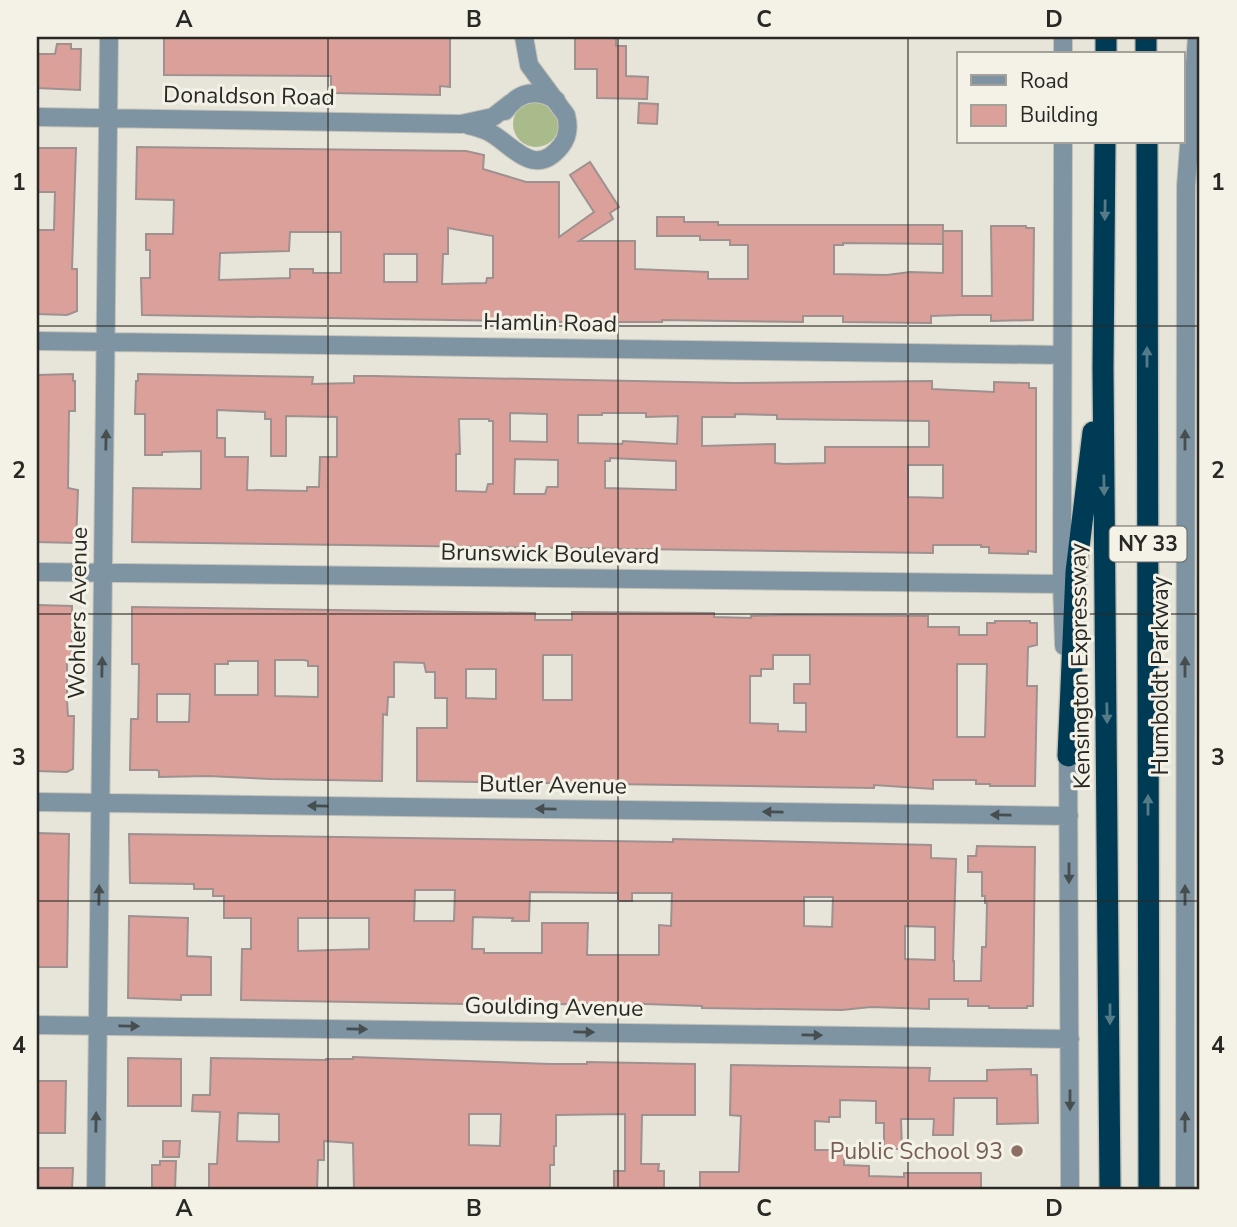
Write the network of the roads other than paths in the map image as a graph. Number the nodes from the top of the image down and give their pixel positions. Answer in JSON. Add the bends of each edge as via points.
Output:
{"nodes":[{"id":1,"x":109,"y":37,"type":"edge"},
{"id":2,"x":524,"y":37,"type":"edge"},
{"id":3,"x":1197,"y":37,"type":"edge"},
{"id":4,"x":527,"y":57,"type":"junction"},
{"id":5,"x":512,"y":102,"type":"junction"},
{"id":6,"x":563,"y":108,"type":"junction"},
{"id":7,"x":37,"y":117,"type":"edge"},
{"id":8,"x":109,"y":118,"type":"junction"},
{"id":9,"x":461,"y":124,"type":"junction"},
{"id":10,"x":1063,"y":144,"type":"edge"},
{"id":11,"x":1105,"y":144,"type":"edge"},
{"id":12,"x":1147,"y":144,"type":"edge"},
{"id":13,"x":514,"y":152,"type":"junction"},
{"id":14,"x":37,"y":341,"type":"edge"},
{"id":15,"x":107,"y":341,"type":"junction"},
{"id":16,"x":1062,"y":355,"type":"junction"},
{"id":17,"x":1103,"y":368,"type":"junction"},
{"id":18,"x":37,"y":572,"type":"edge"},
{"id":19,"x":103,"y":573,"type":"junction"},
{"id":20,"x":1062,"y":584,"type":"junction"},
{"id":21,"x":1068,"y":756,"type":"junction"},
{"id":22,"x":1193,"y":771,"type":"edge"},
{"id":23,"x":37,"y":802,"type":"edge"},
{"id":24,"x":100,"y":803,"type":"junction"},
{"id":25,"x":1069,"y":816,"type":"junction"},
{"id":26,"x":1193,"y":1018,"type":"edge"},
{"id":27,"x":37,"y":1025,"type":"edge"},
{"id":28,"x":97,"y":1026,"type":"junction"},
{"id":29,"x":1070,"y":1039,"type":"junction"},
{"id":30,"x":96,"y":1190,"type":"edge"},
{"id":31,"x":1070,"y":1190,"type":"edge"},
{"id":32,"x":1110,"y":1190,"type":"edge"},
{"id":33,"x":1149,"y":1190,"type":"edge"},
{"id":34,"x":1185,"y":1190,"type":"edge"}],
"edges":[{"from":1,"to":8,"type":"street","name":"Wohlers Avenue"},
{"from":2,"to":4,"type":"street"},
{"from":22,"to":3,"type":"street","name":"Humboldt Parkway","one_way":true,"via":[[1186,186]]},
{"from":4,"to":5,"type":"street","via":[[526,80]]},
{"from":4,"to":6,"type":"street","via":[[533,72]]},
{"from":5,"to":6,"type":"street","via":[[541,93]]},
{"from":5,"to":9,"type":"street","name":"Donaldson Road","via":[[493,117]]},
{"from":5,"to":13,"type":"street","via":[[501,127]]},
{"from":6,"to":13,"type":"street","via":[[567,136],[555,152],[537,159]]},
{"from":7,"to":8,"type":"street","name":"Donaldson Road"},
{"from":8,"to":9,"type":"street","name":"Donaldson Road"},
{"from":8,"to":15,"type":"street","name":"Wohlers Avenue"},
{"from":9,"to":13,"type":"street","name":"Donaldson Road","via":[[490,132]]},
{"from":10,"to":16,"type":"street"},
{"from":11,"to":17,"type":"highway","name":"Kensington Expressway","number":"NY 33","one_way":true},
{"from":33,"to":12,"type":"highway","number":"NY 33","one_way":true},
{"from":14,"to":15,"type":"street","name":"Hamlin Road"},
{"from":15,"to":16,"type":"street","name":"Hamlin Road"},
{"from":19,"to":15,"type":"street","name":"Wohlers Avenue","one_way":true},
{"from":16,"to":20,"type":"street"},
{"from":17,"to":21,"type":"highway","via":[[1076,572]]},
{"from":17,"to":32,"type":"highway","name":"Kensington Expressway","number":"NY 33","one_way":true},
{"from":18,"to":19,"type":"street","name":"Brunswick Boulevard"},
{"from":19,"to":20,"type":"street","name":"Brunswick Boulevard"},
{"from":24,"to":19,"type":"street","name":"Wohlers Avenue","one_way":true},
{"from":20,"to":21,"type":"street"},
{"from":21,"to":25,"type":"street"},
{"from":26,"to":22,"type":"street","name":"Humboldt Parkway","one_way":true},
{"from":23,"to":24,"type":"street","name":"Butler Avenue"},
{"from":25,"to":24,"type":"street","name":"Butler Avenue","one_way":true},
{"from":28,"to":24,"type":"street","name":"Wohlers Avenue","one_way":true},
{"from":25,"to":29,"type":"street","one_way":true},
{"from":34,"to":26,"type":"street","name":"Humboldt Parkway","one_way":true},
{"from":27,"to":28,"type":"street","name":"Goulding Avenue"},
{"from":28,"to":29,"type":"street","name":"Goulding Avenue","one_way":true},
{"from":30,"to":28,"type":"street","name":"Wohlers Avenue","one_way":true},
{"from":29,"to":31,"type":"street","one_way":true}]}
